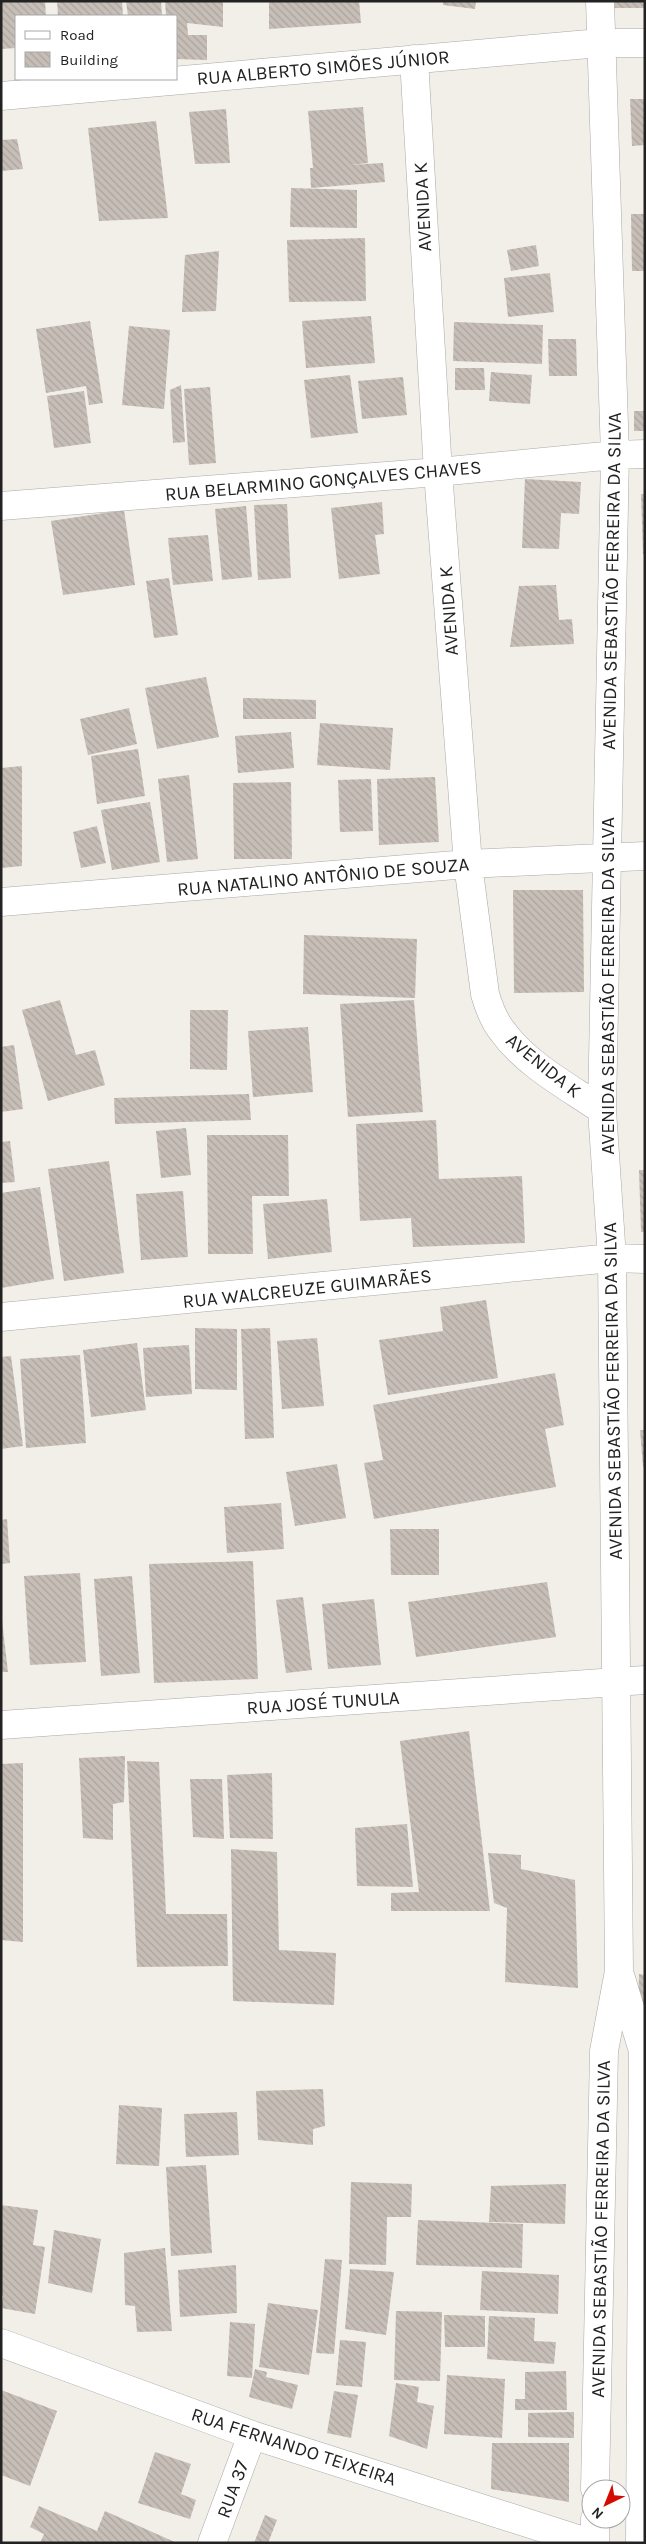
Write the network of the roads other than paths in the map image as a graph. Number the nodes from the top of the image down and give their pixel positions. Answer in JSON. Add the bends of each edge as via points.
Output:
{"nodes":[{"id":1,"x":600,"y":1,"type":"edge"},
{"id":2,"x":600,"y":43,"type":"junction"},
{"id":3,"x":645,"y":43,"type":"edge"},
{"id":4,"x":414,"y":59,"type":"junction"},
{"id":5,"x":1,"y":96,"type":"edge"},
{"id":6,"x":615,"y":454,"type":"junction"},
{"id":7,"x":645,"y":454,"type":"edge"},
{"id":8,"x":438,"y":472,"type":"junction"},
{"id":9,"x":1,"y":506,"type":"edge"},
{"id":10,"x":608,"y":856,"type":"junction"},
{"id":11,"x":645,"y":856,"type":"edge"},
{"id":12,"x":468,"y":864,"type":"junction"},
{"id":13,"x":1,"y":902,"type":"edge"},
{"id":14,"x":602,"y":1110,"type":"junction"},
{"id":15,"x":612,"y":1258,"type":"junction"},
{"id":16,"x":645,"y":1258,"type":"edge"},
{"id":17,"x":1,"y":1317,"type":"edge"},
{"id":18,"x":616,"y":1680,"type":"junction"},
{"id":19,"x":645,"y":1680,"type":"edge"},
{"id":20,"x":1,"y":1725,"type":"edge"},
{"id":21,"x":619,"y":1971,"type":"junction"},
{"id":22,"x":604,"y":2051,"type":"junction"},
{"id":23,"x":644,"y":2052,"type":"edge"},
{"id":24,"x":1,"y":2343,"type":"edge"},
{"id":25,"x":597,"y":2360,"type":"junction"},
{"id":26,"x":642,"y":2376,"type":"edge"},
{"id":27,"x":252,"y":2434,"type":"junction"},
{"id":28,"x":595,"y":2479,"type":"edge"},
{"id":29,"x":595,"y":2529,"type":"edge"},
{"id":30,"x":212,"y":2543,"type":"edge"},
{"id":31,"x":590,"y":2543,"type":"edge"},
{"id":32,"x":595,"y":2543,"type":"edge"},
{"id":33,"x":640,"y":2543,"type":"edge"}],
"edges":[{"from":1,"to":2,"type":"street","name":"AVENIDA SEBASTIÃO FERREIRA DA SILVA"},
{"from":2,"to":3,"type":"street","name":"RUA ALBERTO SIMÕES JÚNIOR"},
{"from":2,"to":4,"type":"street","name":"RUA ALBERTO SIMÕES JÚNIOR"},
{"from":2,"to":6,"type":"street","name":"AVENIDA SEBASTIÃO FERREIRA DA SILVA"},
{"from":4,"to":5,"type":"street","name":"RUA ALBERTO SIMÕES JÚNIOR"},
{"from":4,"to":8,"type":"street","name":"AVENIDA K"},
{"from":6,"to":7,"type":"street","name":"RUA BELARMINO GONÇALVES CHAVES"},
{"from":6,"to":8,"type":"street","name":"RUA BELARMINO GONÇALVES CHAVES"},
{"from":6,"to":10,"type":"street","name":"AVENIDA SEBASTIÃO FERREIRA DA SILVA"},
{"from":8,"to":9,"type":"street","name":"RUA BELARMINO GONÇALVES CHAVES"},
{"from":8,"to":12,"type":"street","name":"AVENIDA K"},
{"from":10,"to":11,"type":"street","name":"RUA NATALINO ANTÔNIO DE SOUZA"},
{"from":10,"to":12,"type":"street","name":"RUA NATALINO ANTÔNIO DE SOUZA"},
{"from":10,"to":14,"type":"street","name":"AVENIDA SEBASTIÃO FERREIRA DA SILVA"},
{"from":12,"to":13,"type":"street","name":"RUA NATALINO ANTÔNIO DE SOUZA"},
{"from":12,"to":14,"type":"street","name":"AVENIDA K","via":[[480,964],[492,1014],[516,1047]]},
{"from":14,"to":15,"type":"street","name":"AVENIDA SEBASTIÃO FERREIRA DA SILVA"},
{"from":15,"to":16,"type":"street","name":"RUA WALCREUZE GUIMARÃES"},
{"from":15,"to":17,"type":"street","name":"RUA WALCREUZE GUIMARÃES"},
{"from":15,"to":18,"type":"street","name":"AVENIDA SEBASTIÃO FERREIRA DA SILVA"},
{"from":18,"to":19,"type":"street","name":"RUA JOSÉ TUNULA"},
{"from":18,"to":20,"type":"street","name":"RUA JOSÉ TUNULA"},
{"from":18,"to":21,"type":"street","name":"AVENIDA SEBASTIÃO FERREIRA DA SILVA"},
{"from":21,"to":22,"type":"street","name":"AVENIDA SEBASTIÃO FERREIRA DA SILVA"},
{"from":21,"to":23,"type":"street","name":"AVENIDA SEBASTIÃO FERREIRA DA SILVA"},
{"from":22,"to":23,"type":"street"},
{"from":22,"to":25,"type":"street","name":"AVENIDA SEBASTIÃO FERREIRA DA SILVA"},
{"from":23,"to":26,"type":"street","name":"AVENIDA SEBASTIÃO FERREIRA DA SILVA"},
{"from":24,"to":27,"type":"street","name":"RUA FERNANDO TEIXEIRA"},
{"from":25,"to":26,"type":"street"},
{"from":25,"to":28,"type":"street","name":"AVENIDA SEBASTIÃO FERREIRA DA SILVA"},
{"from":26,"to":33,"type":"street","name":"AVENIDA SEBASTIÃO FERREIRA DA SILVA"},
{"from":27,"to":30,"type":"street","name":"RUA 37"},
{"from":27,"to":31,"type":"street","name":"RUA FERNANDO TEIXEIRA"},
{"from":29,"to":32,"type":"street"}]}
